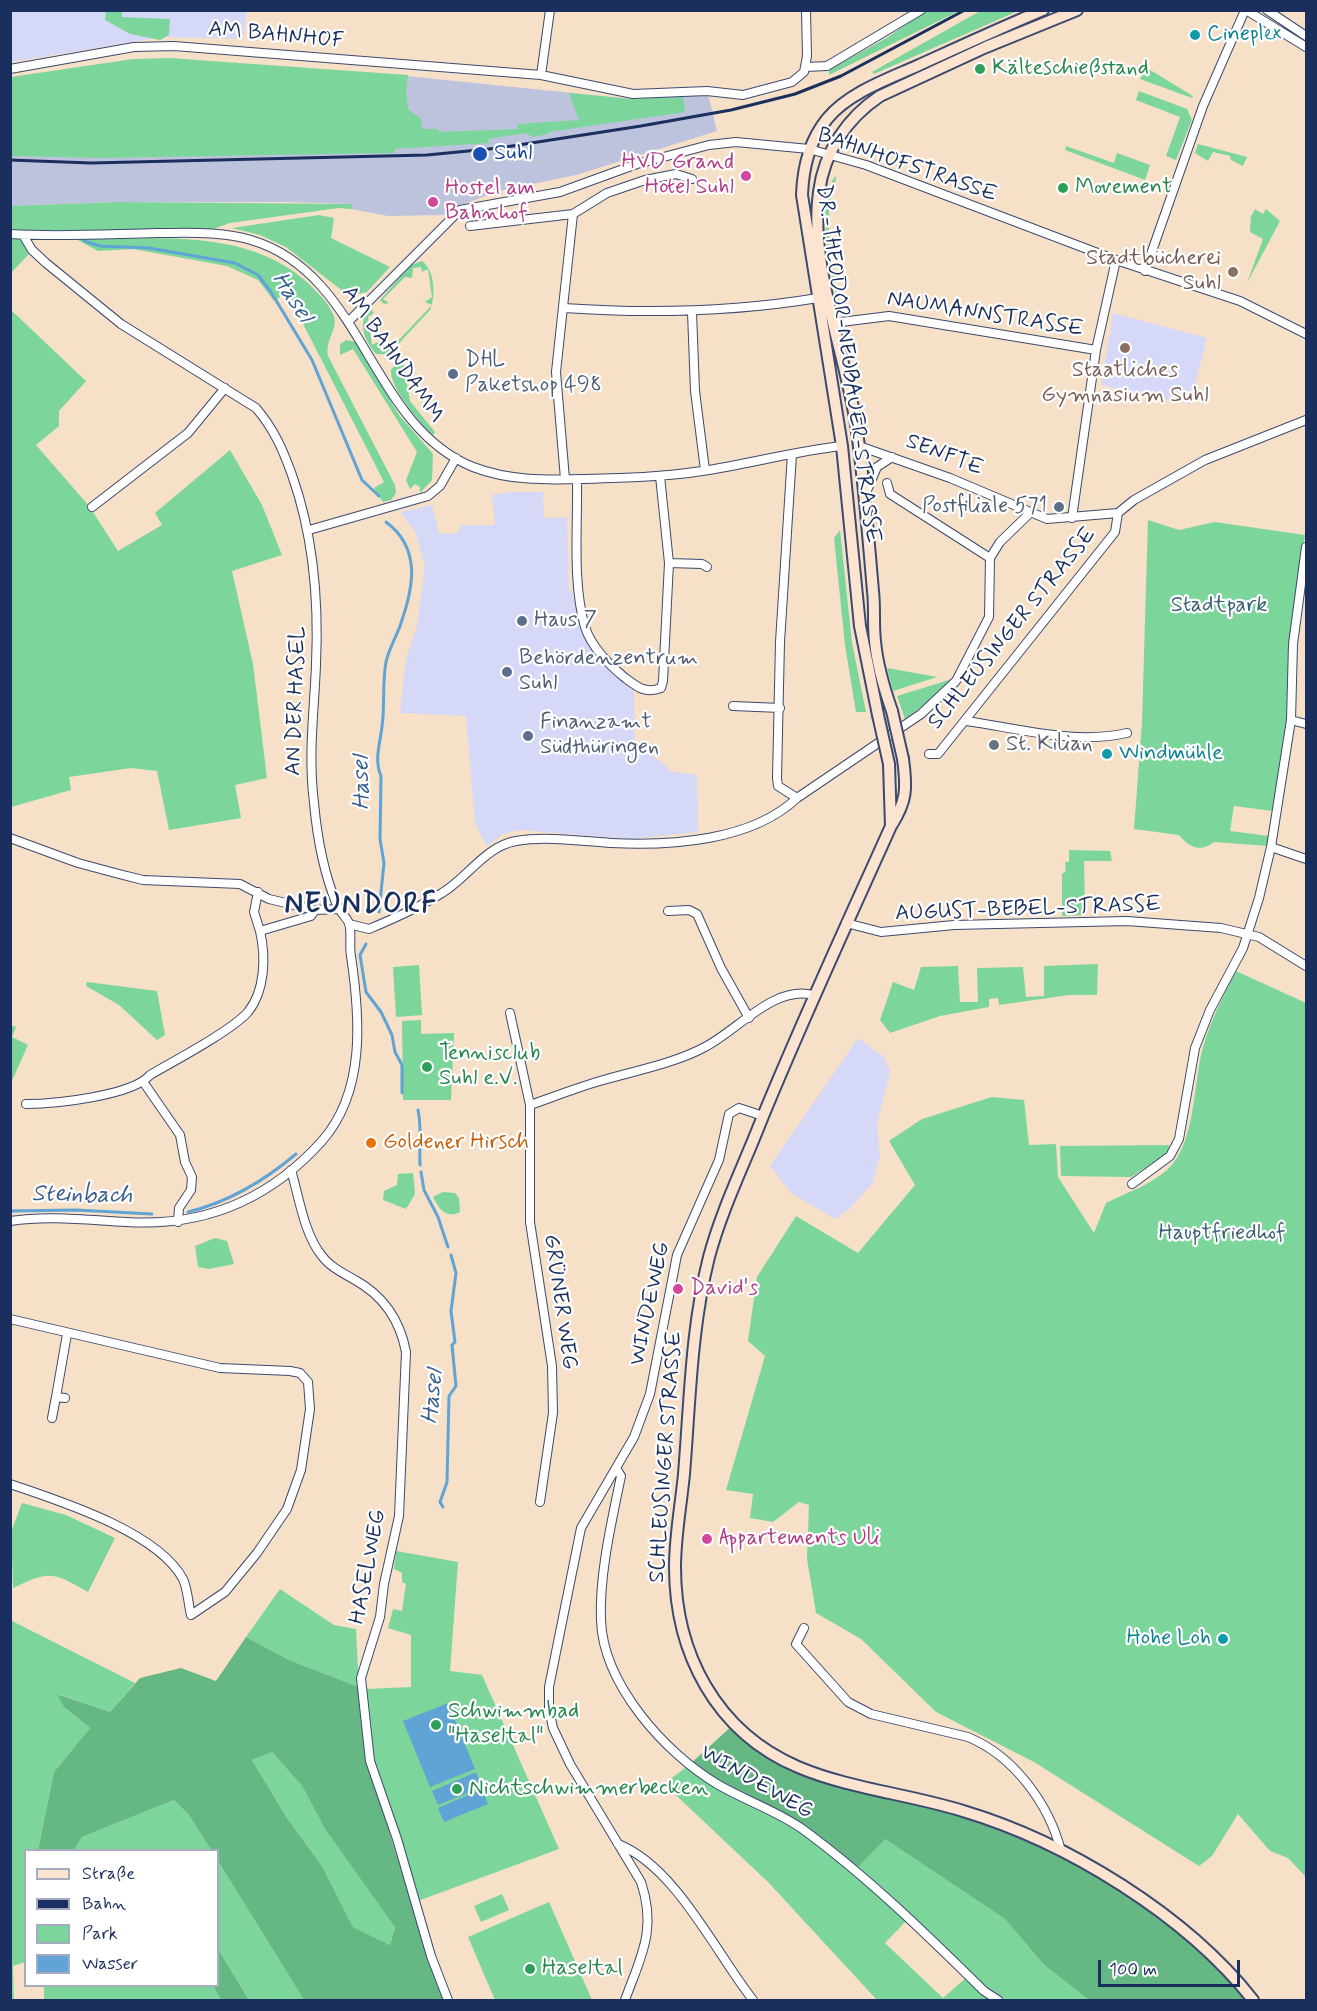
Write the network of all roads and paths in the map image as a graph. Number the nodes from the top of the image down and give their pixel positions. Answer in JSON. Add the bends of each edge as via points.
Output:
{"nodes":[{"id":1,"x":550,"y":10,"type":"edge"},
{"id":2,"x":806,"y":10,"type":"edge"},
{"id":3,"x":921,"y":10,"type":"edge"},
{"id":4,"x":1043,"y":10,"type":"edge"},
{"id":5,"x":1077,"y":10,"type":"edge"},
{"id":6,"x":1246,"y":10,"type":"edge"},
{"id":7,"x":1267,"y":10,"type":"edge"},
{"id":8,"x":1306,"y":36,"type":"edge"},
{"id":9,"x":1306,"y":47,"type":"edge"},
{"id":10,"x":806,"y":67,"type":"junction"},
{"id":11,"x":10,"y":69,"type":"edge"},
{"id":12,"x":541,"y":75,"type":"junction"},
{"id":13,"x":809,"y":149,"type":"junction"},
{"id":14,"x":830,"y":154,"type":"junction"},
{"id":15,"x":692,"y":179,"type":"dead end"},
{"id":16,"x":573,"y":213,"type":"junction"},
{"id":17,"x":470,"y":226,"type":"dead end"},
{"id":18,"x":10,"y":234,"type":"edge"},
{"id":19,"x":23,"y":235,"type":"junction"},
{"id":20,"x":1116,"y":260,"type":"junction"},
{"id":21,"x":1144,"y":271,"type":"junction"},
{"id":22,"x":818,"y":298,"type":"junction"},
{"id":23,"x":564,"y":308,"type":"junction"},
{"id":24,"x":692,"y":312,"type":"junction"},
{"id":25,"x":349,"y":321,"type":"junction"},
{"id":26,"x":833,"y":323,"type":"junction"},
{"id":27,"x":1306,"y":334,"type":"edge"},
{"id":28,"x":1096,"y":350,"type":"junction"},
{"id":29,"x":225,"y":388,"type":"junction"},
{"id":30,"x":1306,"y":420,"type":"edge"},
{"id":31,"x":842,"y":446,"type":"junction"},
{"id":32,"x":859,"y":446,"type":"junction"},
{"id":33,"x":792,"y":454,"type":"junction"},
{"id":34,"x":892,"y":457,"type":"junction"},
{"id":35,"x":456,"y":458,"type":"junction"},
{"id":36,"x":705,"y":470,"type":"junction"},
{"id":37,"x":660,"y":476,"type":"junction"},
{"id":38,"x":565,"y":479,"type":"junction"},
{"id":39,"x":577,"y":479,"type":"junction"},
{"id":40,"x":887,"y":483,"type":"dead end"},
{"id":41,"x":864,"y":496,"type":"junction"},
{"id":42,"x":93,"y":507,"type":"dead end"},
{"id":43,"x":1030,"y":513,"type":"junction"},
{"id":44,"x":1118,"y":513,"type":"junction"},
{"id":45,"x":1072,"y":518,"type":"junction"},
{"id":46,"x":309,"y":530,"type":"junction"},
{"id":47,"x":1306,"y":547,"type":"edge"},
{"id":48,"x":990,"y":558,"type":"junction"},
{"id":49,"x":669,"y":563,"type":"junction"},
{"id":50,"x":707,"y":567,"type":"dead end"},
{"id":51,"x":733,"y":706,"type":"dead end"},
{"id":52,"x":780,"y":708,"type":"junction"},
{"id":53,"x":892,"y":711,"type":"joint"},
{"id":54,"x":878,"y":715,"type":"joint"},
{"id":55,"x":1291,"y":720,"type":"junction"},
{"id":56,"x":966,"y":721,"type":"junction"},
{"id":57,"x":1306,"y":724,"type":"edge"},
{"id":58,"x":1127,"y":733,"type":"dead end"},
{"id":59,"x":928,"y":754,"type":"dead end"},
{"id":60,"x":797,"y":798,"type":"junction"},
{"id":61,"x":891,"y":826,"type":"junction"},
{"id":62,"x":10,"y":838,"type":"edge"},
{"id":63,"x":1271,"y":847,"type":"junction"},
{"id":64,"x":1306,"y":859,"type":"edge"},
{"id":65,"x":258,"y":892,"type":"junction"},
{"id":66,"x":339,"y":909,"type":"junction"},
{"id":67,"x":315,"y":910,"type":"junction"},
{"id":68,"x":668,"y":911,"type":"dead end"},
{"id":69,"x":846,"y":923,"type":"junction"},
{"id":70,"x":349,"y":924,"type":"junction"},
{"id":71,"x":260,"y":931,"type":"junction"},
{"id":72,"x":1248,"y":933,"type":"junction"},
{"id":73,"x":1306,"y":966,"type":"edge"},
{"id":74,"x":813,"y":995,"type":"junction"},
{"id":75,"x":510,"y":1013,"type":"dead end"},
{"id":76,"x":749,"y":1018,"type":"junction"},
{"id":77,"x":144,"y":1083,"type":"junction"},
{"id":78,"x":26,"y":1104,"type":"dead end"},
{"id":79,"x":530,"y":1105,"type":"junction"},
{"id":80,"x":763,"y":1116,"type":"junction"},
{"id":81,"x":291,"y":1170,"type":"junction"},
{"id":82,"x":1132,"y":1184,"type":"dead end"},
{"id":83,"x":10,"y":1221,"type":"edge"},
{"id":84,"x":178,"y":1222,"type":"junction"},
{"id":85,"x":10,"y":1319,"type":"edge"},
{"id":86,"x":67,"y":1334,"type":"junction"},
{"id":87,"x":56,"y":1397,"type":"junction"},
{"id":88,"x":65,"y":1398,"type":"dead end"},
{"id":89,"x":52,"y":1418,"type":"dead end"},
{"id":90,"x":616,"y":1468,"type":"junction"},
{"id":91,"x":10,"y":1484,"type":"edge"},
{"id":92,"x":540,"y":1502,"type":"dead end"},
{"id":93,"x":804,"y":1628,"type":"dead end"},
{"id":94,"x":618,"y":1844,"type":"junction"},
{"id":95,"x":1061,"y":1851,"type":"junction"},
{"id":96,"x":448,"y":2001,"type":"edge"},
{"id":97,"x":625,"y":2001,"type":"edge"},
{"id":98,"x":753,"y":2001,"type":"edge"},
{"id":99,"x":998,"y":2001,"type":"edge"},
{"id":100,"x":1253,"y":2001,"type":"edge"}],
"edges":[{"from":1,"to":12,"type":"street"},
{"from":2,"to":10,"type":"street"},
{"from":3,"to":10,"type":"street","name":"AM BAHNHOF","via":[[827,66]]},
{"from":4,"to":13,"type":"main road","name":"DR.-THEODOR-NEUBAUER-STRASSE","via":[[855,98],[828,118]]},
{"from":5,"to":14,"type":"main road","name":"DR.-THEODOR-NEUBAUER-STRASSE","via":[[880,96],[846,125]]},
{"from":6,"to":9,"type":"street"},
{"from":6,"to":21,"type":"street","via":[[1203,106]]},
{"from":7,"to":8,"type":"street"},
{"from":10,"to":12,"type":"street","name":"AM BAHNHOF","via":[[792,82],[743,95],[707,91],[633,94]]},
{"from":11,"to":12,"type":"street","name":"AM BAHNHOF","via":[[134,47],[174,46]]},
{"from":13,"to":14,"type":"street","name":"BAHNHOFSTRASSE"},
{"from":13,"to":22,"type":"main road","name":"DR.-THEODOR-NEUBAUER-STRASSE","via":[[802,195]]},
{"from":13,"to":25,"type":"street","name":"BAHNHOFSTRASSE","via":[[757,143],[709,145],[597,176],[560,192],[463,209]]},
{"from":14,"to":20,"type":"street","name":"BAHNHOFSTRASSE"},
{"from":14,"to":26,"type":"main road","name":"DR.-THEODOR-NEUBAUER-STRASSE","via":[[819,192],[817,220]]},
{"from":15,"to":16,"type":"street","via":[[676,174],[645,180],[607,193]]},
{"from":16,"to":17,"type":"street"},
{"from":16,"to":23,"type":"street"},
{"from":18,"to":19,"type":"street"},
{"from":19,"to":25,"type":"street","name":"AM BAHNDAMM","via":[[205,232],[248,239],[267,245],[299,265]]},
{"from":19,"to":29,"type":"street","name":"AN DER HASEL","via":[[39,257],[121,324]]},
{"from":20,"to":21,"type":"street","name":"BAHNHOFSTRASSE"},
{"from":20,"to":28,"type":"street"},
{"from":21,"to":27,"type":"street","name":"BAHNHOFSTRASSE","via":[[1240,301]]},
{"from":22,"to":24,"type":"street"},
{"from":22,"to":31,"type":"main road","name":"DR.-THEODOR-NEUBAUER-STRASSE"},
{"from":23,"to":24,"type":"street"},
{"from":23,"to":38,"type":"street","via":[[556,372]]},
{"from":24,"to":36,"type":"street","via":[[695,391]]},
{"from":25,"to":35,"type":"street","name":"AM BAHNDAMM","via":[[409,417],[434,445]]},
{"from":26,"to":28,"type":"street","name":"NAUMANNSTRASSE","via":[[889,316]]},
{"from":26,"to":32,"type":"main road","name":"DR.-THEODOR-NEUBAUER-STRASSE"},
{"from":28,"to":45,"type":"street"},
{"from":29,"to":42,"type":"street","via":[[188,433]]},
{"from":29,"to":46,"type":"street","name":"AN DER HASEL","via":[[256,408],[271,425],[297,488]]},
{"from":30,"to":44,"type":"street","name":"SCHLEUSINGER STRASSE","via":[[1204,460]]},
{"from":31,"to":32,"type":"main road","name":"SENFTE"},
{"from":31,"to":33,"type":"street","name":"AM BAHNDAMM"},
{"from":31,"to":54,"type":"main road","name":"DR.-THEODOR-NEUBAUER-STRASSE","via":[[860,626]]},
{"from":32,"to":34,"type":"street","name":"SENFTE"},
{"from":32,"to":41,"type":"main road","name":"DR.-THEODOR-NEUBAUER-STRASSE"},
{"from":33,"to":36,"type":"street","name":"AM BAHNDAMM"},
{"from":33,"to":52,"type":"street","via":[[780,642]]},
{"from":34,"to":41,"type":"street","name":"DR.-THEODOR-NEUBAUER-STRASSE","via":[[877,467]]},
{"from":34,"to":43,"type":"street","name":"SENFTE"},
{"from":35,"to":38,"type":"street","name":"AM BAHNDAMM","via":[[503,476]]},
{"from":35,"to":46,"type":"street","via":[[440,486],[428,496]]},
{"from":36,"to":37,"type":"street","name":"AM BAHNDAMM"},
{"from":37,"to":39,"type":"street","name":"AM BAHNDAMM"},
{"from":37,"to":49,"type":"street"},
{"from":38,"to":39,"type":"street","name":"AM BAHNDAMM"},
{"from":39,"to":49,"type":"street","via":[[579,594],[585,628],[606,660],[637,687],[652,691],[661,688],[663,681]]},
{"from":40,"to":48,"type":"street","via":[[890,494]]},
{"from":41,"to":53,"type":"main road","name":"DR.-THEODOR-NEUBAUER-STRASSE","via":[[877,658]]},
{"from":43,"to":45,"type":"street","name":"SENFTE","via":[[1047,519]]},
{"from":43,"to":48,"type":"street","via":[[1000,542]]},
{"from":44,"to":45,"type":"street","name":"SENFTE"},
{"from":44,"to":56,"type":"street","name":"SCHLEUSINGER STRASSE","via":[[1115,532]]},
{"from":46,"to":66,"type":"street","name":"AN DER HASEL","via":[[317,614],[310,738],[314,804],[330,887]]},
{"from":47,"to":55,"type":"street","via":[[1293,644]]},
{"from":48,"to":60,"type":"street","via":[[989,617],[956,681],[942,698]]},
{"from":49,"to":50,"type":"street"},
{"from":51,"to":52,"type":"street"},
{"from":52,"to":60,"type":"street","via":[[778,786]]},
{"from":53,"to":61,"type":"main road","name":"SCHLEUSINGER STRASSE","bridge":true,"via":[[903,759],[904,800]]},
{"from":54,"to":61,"type":"main road","name":"SCHLEUSINGER STRASSE","bridge":true,"via":[[890,764]]},
{"from":55,"to":57,"type":"street"},
{"from":55,"to":63,"type":"street"},
{"from":56,"to":58,"type":"street","via":[[1066,736],[1106,738]]},
{"from":56,"to":59,"type":"street","name":"SCHLEUSINGER STRASSE","via":[[938,754]]},
{"from":60,"to":70,"type":"street","via":[[768,818],[712,837],[614,843],[556,839],[510,842],[495,849],[443,893],[369,929]]},
{"from":61,"to":69,"type":"main road","name":"SCHLEUSINGER STRASSE"},
{"from":62,"to":65,"type":"street","via":[[78,863],[143,880],[240,884]]},
{"from":63,"to":64,"type":"street"},
{"from":63,"to":72,"type":"street"},
{"from":65,"to":67,"type":"street","via":[[269,899]]},
{"from":65,"to":71,"type":"street","via":[[254,912]]},
{"from":66,"to":67,"type":"street"},
{"from":66,"to":70,"type":"street","name":"AN DER HASEL"},
{"from":67,"to":71,"type":"street","via":[[311,916]]},
{"from":68,"to":76,"type":"street","via":[[689,910],[697,914]]},
{"from":69,"to":72,"type":"street","name":"AUGUST-BEBEL-STRASSE","via":[[881,932],[954,925],[1126,921]]},
{"from":69,"to":74,"type":"main road","name":"SCHLEUSINGER STRASSE"},
{"from":70,"to":81,"type":"street","via":[[359,1018],[346,1105],[324,1139]]},
{"from":71,"to":77,"type":"street","via":[[262,979],[248,1011],[150,1075]]},
{"from":72,"to":73,"type":"street","name":"AUGUST-BEBEL-STRASSE","via":[[1270,942]]},
{"from":72,"to":82,"type":"street","via":[[1195,1048],[1179,1139],[1170,1156]]},
{"from":74,"to":76,"type":"street","via":[[801,992],[783,996]]},
{"from":74,"to":80,"type":"main road","name":"SCHLEUSINGER STRASSE"},
{"from":75,"to":79,"type":"street","name":"GRÜNER WEG"},
{"from":76,"to":79,"type":"street","via":[[686,1056]]},
{"from":77,"to":78,"type":"street","via":[[103,1094]]},
{"from":77,"to":84,"type":"street","via":[[182,1141],[192,1177],[191,1190],[179,1208]]},
{"from":79,"to":92,"type":"street","name":"GRÜNER WEG","via":[[530,1222],[552,1366],[553,1413]]},
{"from":80,"to":90,"type":"street","name":"WINDEWEG","via":[[739,1107],[729,1114],[719,1160],[677,1255],[650,1394],[634,1437]]},
{"from":80,"to":95,"type":"main road","name":"SCHLEUSINGER STRASSE","via":[[710,1255],[695,1329],[675,1564],[678,1613],[692,1661],[728,1718],[775,1755],[828,1778],[964,1811]]},
{"from":81,"to":84,"type":"street","via":[[224,1210]]},
{"from":81,"to":96,"type":"street","name":"HASELWEG","via":[[316,1248],[335,1269],[370,1288],[388,1307],[406,1352],[399,1516],[383,1606],[361,1678],[370,1761]]},
{"from":83,"to":84,"type":"street"},
{"from":85,"to":86,"type":"street"},
{"from":86,"to":87,"type":"street"},
{"from":86,"to":91,"type":"street","via":[[220,1368],[300,1373],[308,1382],[309,1409],[301,1470],[287,1509],[225,1592],[191,1615],[183,1580],[155,1550],[121,1527],[87,1511]]},
{"from":87,"to":88,"type":"street"},
{"from":87,"to":89,"type":"street"},
{"from":90,"to":94,"type":"street","name":"WINDEWEG","via":[[581,1528],[555,1654],[549,1709],[553,1728],[570,1764]]},
{"from":90,"to":99,"type":"street","name":"WINDEWEG","via":[[621,1476],[601,1622],[614,1669],[646,1724],[701,1774],[799,1827],[847,1863]]},
{"from":93,"to":95,"type":"street","via":[[796,1644],[848,1702],[871,1714],[968,1737],[1016,1771],[1029,1784],[1055,1829]]},
{"from":94,"to":97,"type":"street","name":"WINDEWEG","via":[[640,1882],[648,1913],[647,1942]]},
{"from":94,"to":98,"type":"street","via":[[634,1850],[673,1884]]},
{"from":95,"to":100,"type":"main road","name":"SCHLEUSINGER STRASSE","via":[[1144,1902],[1198,1943]]}]}
